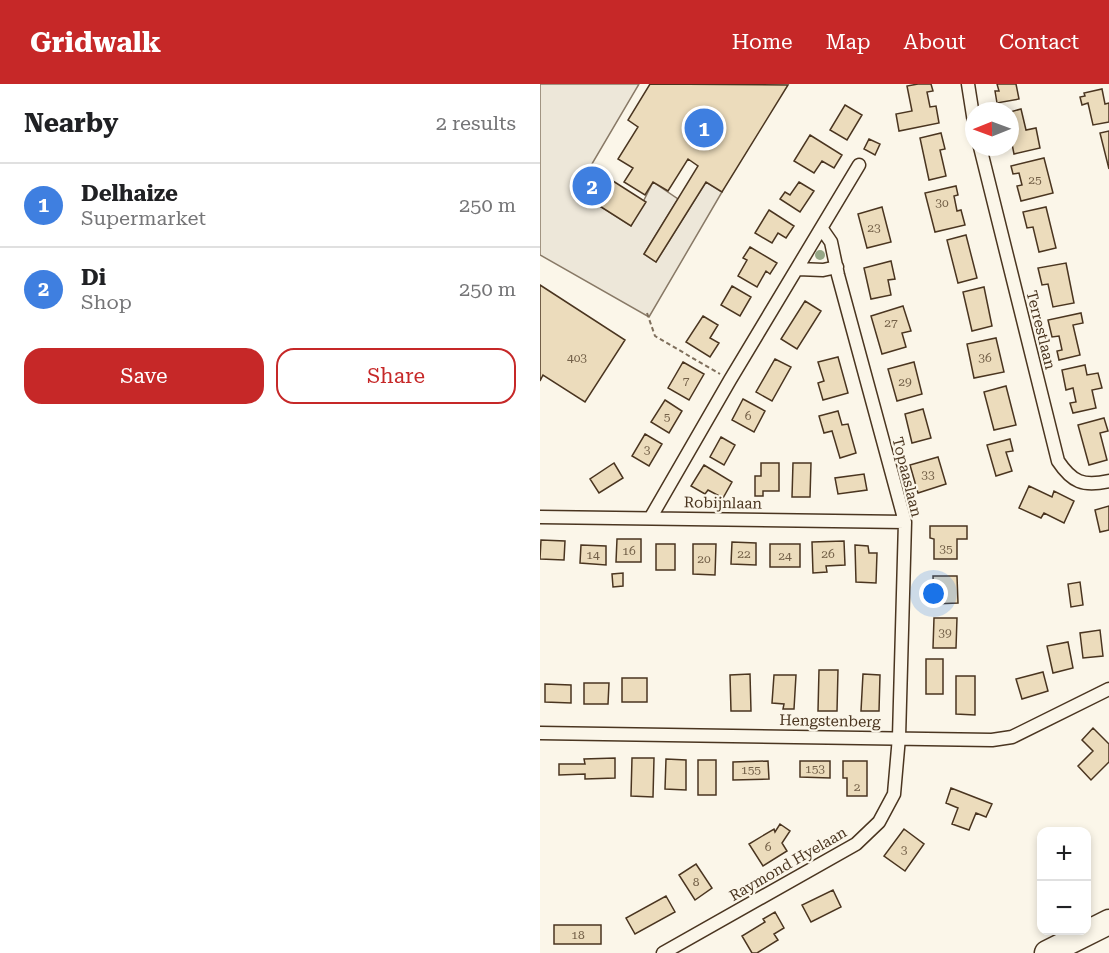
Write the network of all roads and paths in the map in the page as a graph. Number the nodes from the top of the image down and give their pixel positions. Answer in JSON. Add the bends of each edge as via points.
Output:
{"nodes":[{"id":1,"x":968,"y":84,"type":"edge"},
{"id":2,"x":971,"y":102,"type":"edge"},
{"id":3,"x":982,"y":156,"type":"edge"},
{"id":4,"x":859,"y":165,"type":"dead end"},
{"id":5,"x":822,"y":230,"type":"junction"},
{"id":6,"x":837,"y":267,"type":"junction"},
{"id":7,"x":798,"y":269,"type":"junction"},
{"id":8,"x":647,"y":313,"type":"dead end"},
{"id":9,"x":730,"y":380,"type":"junction"},
{"id":10,"x":1109,"y":481,"type":"edge"},
{"id":11,"x":540,"y":517,"type":"edge"},
{"id":12,"x":651,"y":517,"type":"junction"},
{"id":13,"x":905,"y":522,"type":"junction"},
{"id":14,"x":1109,"y":689,"type":"edge"},
{"id":15,"x":540,"y":733,"type":"edge"},
{"id":16,"x":899,"y":737,"type":"junction"},
{"id":17,"x":1109,"y":922,"type":"edge"},
{"id":18,"x":663,"y":953,"type":"edge"},
{"id":19,"x":1047,"y":953,"type":"edge"}],
"edges":[{"from":1,"to":2,"type":"street"},
{"from":3,"to":10,"type":"street","name":"Terrestlaan","via":[[1058,461],[1068,477],[1081,482]]},
{"from":4,"to":5,"type":"street"},
{"from":5,"to":6,"type":"street","name":"Topaaslaan","via":[[831,242]]},
{"from":5,"to":7,"type":"street"},
{"from":6,"to":7,"type":"street"},
{"from":6,"to":13,"type":"street","name":"Topaaslaan"},
{"from":7,"to":9,"type":"street"},
{"from":8,"to":9,"type":"path","via":[[655,336]]},
{"from":9,"to":12,"type":"street"},
{"from":11,"to":12,"type":"street","name":"Robijnlaan"},
{"from":12,"to":13,"type":"street","name":"Robijnlaan"},
{"from":13,"to":16,"type":"street","name":"Topaaslaan"},
{"from":14,"to":16,"type":"street","name":"Hengstenberg","via":[[1012,737]]},
{"from":15,"to":16,"type":"street","name":"Hengstenberg"},
{"from":16,"to":18,"type":"street","name":"Raymond Hyelaan","via":[[894,794],[879,822],[856,844]]},
{"from":17,"to":19,"type":"highway"}]}
